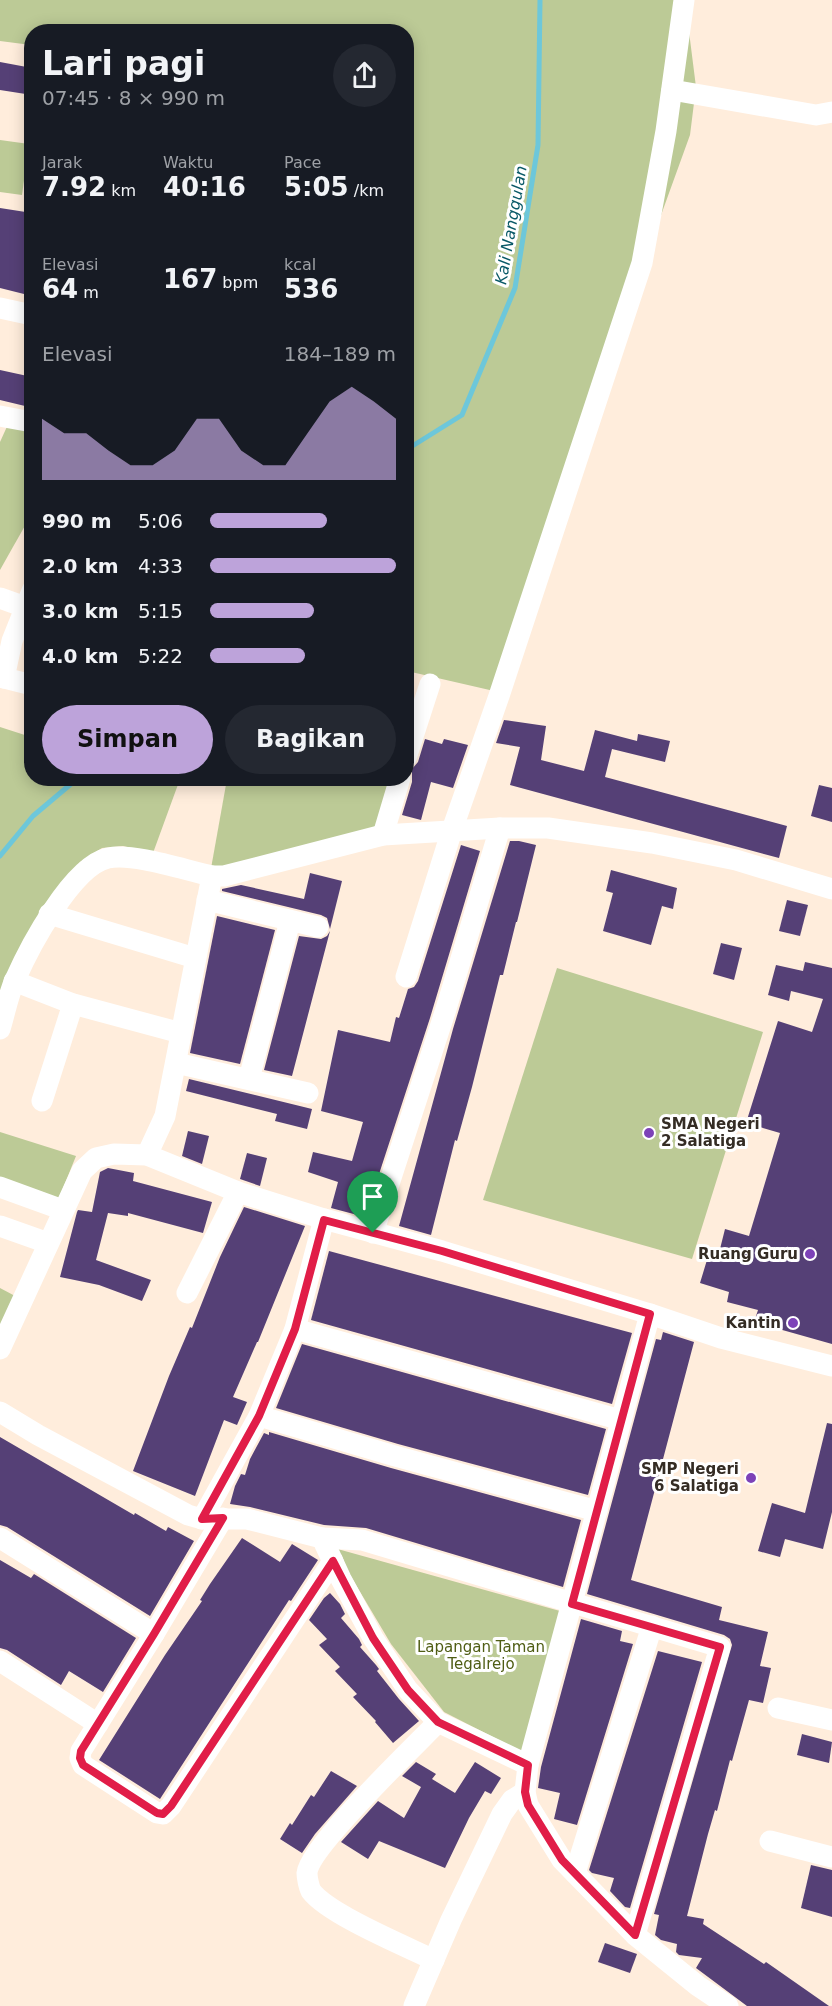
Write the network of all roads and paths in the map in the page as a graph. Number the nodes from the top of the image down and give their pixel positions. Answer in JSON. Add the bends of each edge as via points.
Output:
{"nodes":[{"id":1,"x":684,"y":0,"type":"edge"},
{"id":2,"x":672,"y":90,"type":"junction"},
{"id":3,"x":832,"y":112,"type":"edge"},
{"id":4,"x":0,"y":308,"type":"edge"},
{"id":5,"x":24,"y":313,"type":"edge"},
{"id":6,"x":0,"y":416,"type":"edge"},
{"id":7,"x":24,"y":420,"type":"edge"},
{"id":8,"x":0,"y":598,"type":"edge"},
{"id":9,"x":24,"y":599,"type":"edge"},
{"id":10,"x":24,"y":610,"type":"edge"},
{"id":11,"x":2,"y":677,"type":"edge"},
{"id":12,"x":24,"y":684,"type":"edge"},
{"id":13,"x":430,"y":684,"type":"dead end"},
{"id":14,"x":415,"y":705,"type":"edge"},
{"id":15,"x":398,"y":786,"type":"edge"},
{"id":16,"x":500,"y":828,"type":"junction"},
{"id":17,"x":452,"y":830,"type":"junction"},
{"id":18,"x":383,"y":835,"type":"junction"},
{"id":19,"x":212,"y":876,"type":"junction"},
{"id":20,"x":832,"y":889,"type":"edge"},
{"id":21,"x":207,"y":900,"type":"junction"},
{"id":22,"x":49,"y":914,"type":"junction"},
{"id":23,"x":290,"y":921,"type":"junction"},
{"id":24,"x":318,"y":927,"type":"dead end"},
{"id":25,"x":195,"y":958,"type":"junction"},
{"id":26,"x":406,"y":977,"type":"dead end"},
{"id":27,"x":14,"y":981,"type":"junction"},
{"id":28,"x":73,"y":1005,"type":"junction"},
{"id":29,"x":0,"y":1029,"type":"edge"},
{"id":30,"x":181,"y":1033,"type":"junction"},
{"id":31,"x":176,"y":1064,"type":"junction"},
{"id":32,"x":249,"y":1079,"type":"junction"},
{"id":33,"x":308,"y":1093,"type":"dead end"},
{"id":34,"x":42,"y":1101,"type":"dead end"},
{"id":35,"x":147,"y":1155,"type":"junction"},
{"id":36,"x":0,"y":1187,"type":"edge"},
{"id":37,"x":238,"y":1192,"type":"junction"},
{"id":38,"x":63,"y":1210,"type":"junction"},
{"id":39,"x":324,"y":1220,"type":"junction"},
{"id":40,"x":0,"y":1226,"type":"edge"},
{"id":41,"x":373,"y":1233,"type":"junction"},
{"id":42,"x":48,"y":1242,"type":"junction"},
{"id":43,"x":187,"y":1293,"type":"dead end"},
{"id":44,"x":650,"y":1314,"type":"junction"},
{"id":45,"x":295,"y":1329,"type":"junction"},
{"id":46,"x":0,"y":1349,"type":"edge"},
{"id":47,"x":832,"y":1366,"type":"edge"},
{"id":48,"x":0,"y":1412,"type":"edge"},
{"id":49,"x":259,"y":1416,"type":"junction"},
{"id":50,"x":621,"y":1420,"type":"junction"},
{"id":51,"x":597,"y":1511,"type":"junction"},
{"id":52,"x":223,"y":1518,"type":"junction"},
{"id":53,"x":202,"y":1519,"type":"junction"},
{"id":54,"x":0,"y":1538,"type":"edge"},
{"id":55,"x":322,"y":1538,"type":"junction"},
{"id":56,"x":333,"y":1561,"type":"junction"},
{"id":57,"x":572,"y":1604,"type":"junction"},
{"id":58,"x":652,"y":1626,"type":"junction"},
{"id":59,"x":154,"y":1634,"type":"junction"},
{"id":60,"x":0,"y":1661,"type":"edge"},
{"id":61,"x":778,"y":1708,"type":"dead end"},
{"id":62,"x":832,"y":1720,"type":"edge"},
{"id":63,"x":438,"y":1722,"type":"junction"},
{"id":64,"x":98,"y":1724,"type":"junction"},
{"id":65,"x":528,"y":1765,"type":"junction"},
{"id":66,"x":525,"y":1792,"type":"junction"},
{"id":67,"x":770,"y":1841,"type":"dead end"},
{"id":68,"x":832,"y":1857,"type":"edge"},
{"id":69,"x":574,"y":1874,"type":"junction"},
{"id":70,"x":635,"y":1935,"type":"junction"},
{"id":71,"x":434,"y":1960,"type":"junction"},
{"id":72,"x":414,"y":2006,"type":"edge"},
{"id":73,"x":728,"y":2006,"type":"edge"}],
"edges":[{"from":1,"to":2,"type":"street"},
{"from":2,"to":3,"type":"street","via":[[816,115]]},
{"from":2,"to":17,"type":"street","via":[[642,263]]},
{"from":4,"to":5,"type":"street"},
{"from":6,"to":7,"type":"street"},
{"from":8,"to":9,"type":"street"},
{"from":10,"to":11,"type":"street"},
{"from":11,"to":12,"type":"street"},
{"from":13,"to":14,"type":"street"},
{"from":15,"to":18,"type":"street"},
{"from":16,"to":17,"type":"street"},
{"from":16,"to":20,"type":"street","via":[[548,828],[652,843],[736,860]]},
{"from":16,"to":41,"type":"street"},
{"from":17,"to":18,"type":"street"},
{"from":17,"to":26,"type":"street"},
{"from":18,"to":19,"type":"street"},
{"from":19,"to":21,"type":"street"},
{"from":19,"to":22,"type":"street","via":[[127,857],[106,859],[84,873]]},
{"from":21,"to":23,"type":"street"},
{"from":21,"to":25,"type":"street"},
{"from":22,"to":25,"type":"street"},
{"from":22,"to":27,"type":"street"},
{"from":23,"to":24,"type":"street"},
{"from":23,"to":32,"type":"street"},
{"from":25,"to":30,"type":"street"},
{"from":27,"to":28,"type":"street"},
{"from":27,"to":29,"type":"street"},
{"from":28,"to":30,"type":"street"},
{"from":28,"to":34,"type":"street"},
{"from":30,"to":31,"type":"street"},
{"from":31,"to":32,"type":"street"},
{"from":31,"to":35,"type":"street","via":[[165,1116]]},
{"from":32,"to":33,"type":"street"},
{"from":35,"to":37,"type":"street"},
{"from":35,"to":38,"type":"street","via":[[96,1158],[82,1170]]},
{"from":36,"to":38,"type":"street"},
{"from":37,"to":39,"type":"street"},
{"from":37,"to":43,"type":"street"},
{"from":38,"to":42,"type":"street"},
{"from":39,"to":41,"type":"street"},
{"from":39,"to":45,"type":"street"},
{"from":40,"to":42,"type":"street"},
{"from":41,"to":44,"type":"street"},
{"from":42,"to":46,"type":"street"},
{"from":44,"to":47,"type":"street","via":[[721,1338]]},
{"from":44,"to":50,"type":"street"},
{"from":45,"to":49,"type":"street"},
{"from":45,"to":50,"type":"street"},
{"from":48,"to":53,"type":"street","via":[[188,1515]]},
{"from":49,"to":51,"type":"street"},
{"from":49,"to":53,"type":"street"},
{"from":50,"to":51,"type":"street"},
{"from":51,"to":57,"type":"street"},
{"from":52,"to":53,"type":"street"},
{"from":52,"to":55,"type":"street","via":[[247,1519]]},
{"from":52,"to":59,"type":"street"},
{"from":54,"to":59,"type":"street"},
{"from":55,"to":56,"type":"street"},
{"from":55,"to":57,"type":"street","via":[[362,1540]]},
{"from":56,"to":63,"type":"street","via":[[373,1638],[408,1690]]},
{"from":56,"to":64,"type":"street","via":[[163,1814],[83,1765],[81,1751]]},
{"from":57,"to":58,"type":"street"},
{"from":57,"to":65,"type":"street"},
{"from":58,"to":69,"type":"street"},
{"from":58,"to":70,"type":"street","via":[[720,1647]]},
{"from":59,"to":64,"type":"street"},
{"from":60,"to":64,"type":"street"},
{"from":61,"to":62,"type":"street"},
{"from":63,"to":65,"type":"street"},
{"from":63,"to":71,"type":"street","via":[[346,1817],[307,1872],[310,1889],[326,1906]]},
{"from":65,"to":66,"type":"street"},
{"from":66,"to":69,"type":"street","via":[[528,1805]]},
{"from":66,"to":71,"type":"street","via":[[512,1800],[502,1814]]},
{"from":67,"to":68,"type":"street"},
{"from":69,"to":70,"type":"street"},
{"from":70,"to":73,"type":"street"},
{"from":71,"to":72,"type":"street"}]}
